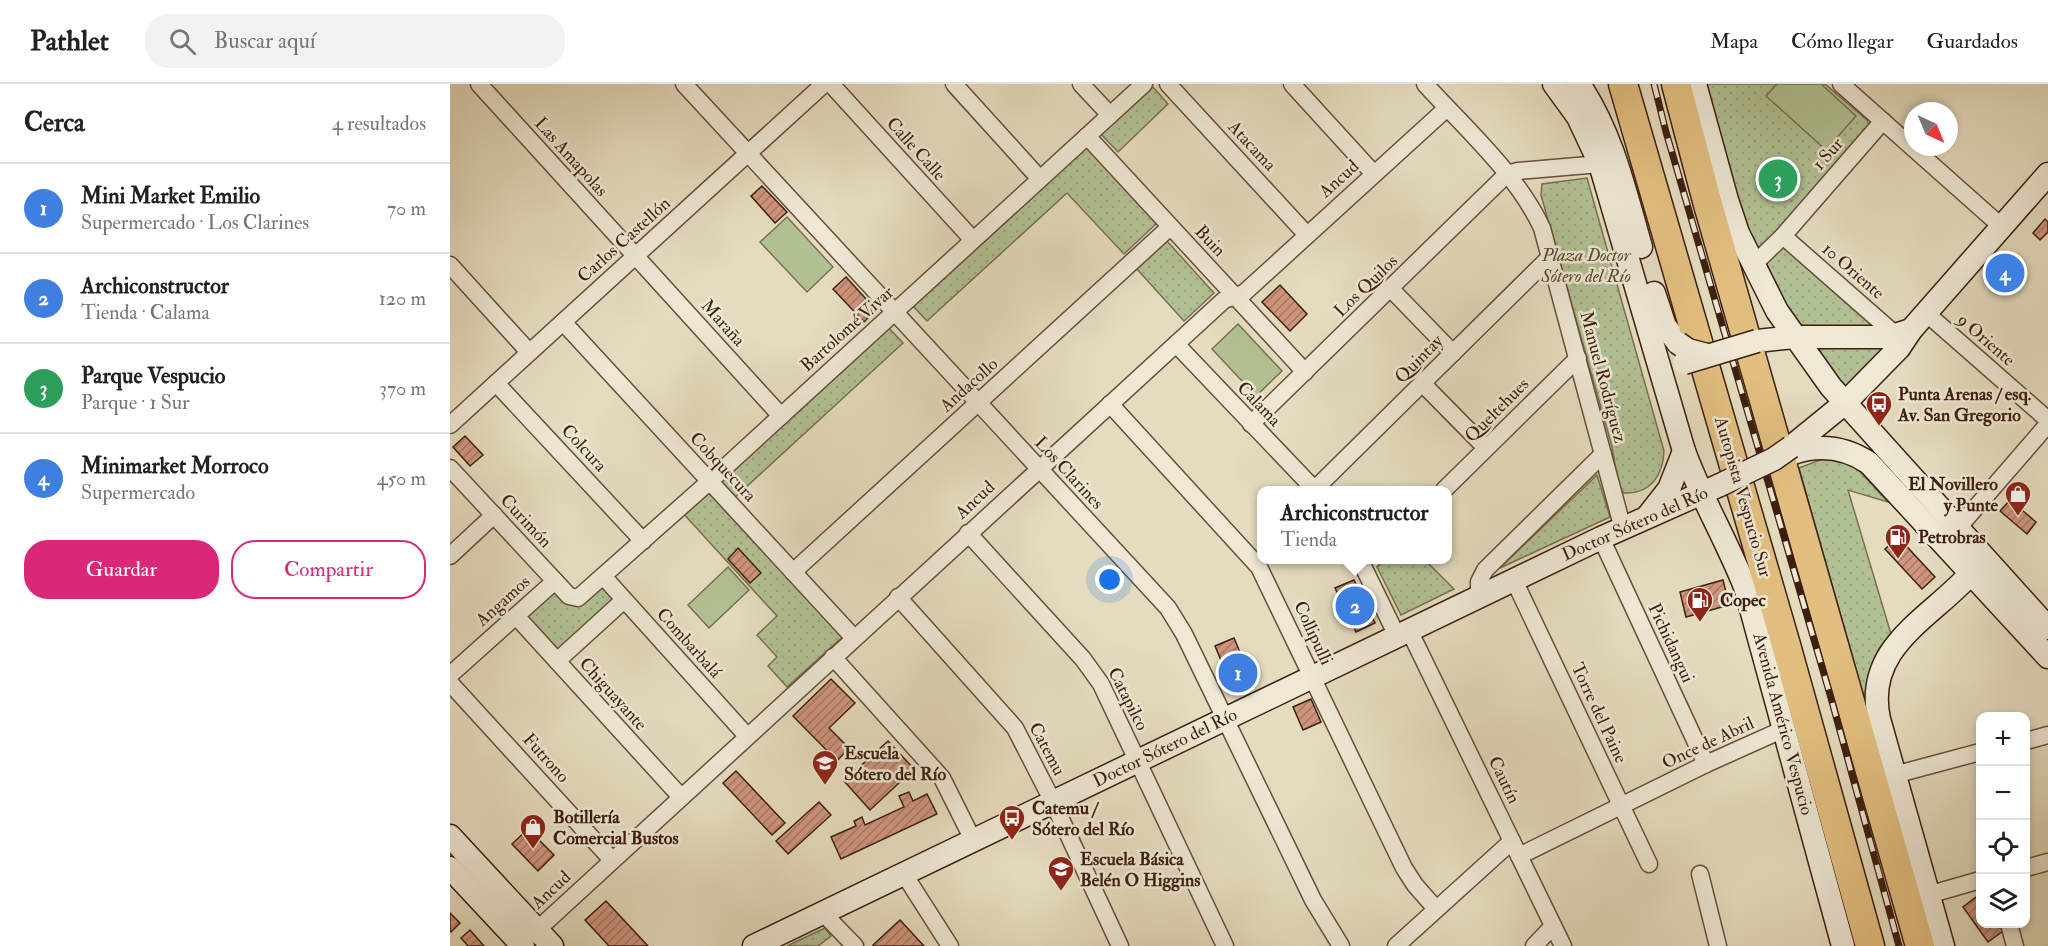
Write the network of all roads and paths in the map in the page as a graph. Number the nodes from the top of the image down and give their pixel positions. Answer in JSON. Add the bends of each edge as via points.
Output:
{"nodes":[{"id":1,"x":478,"y":84,"type":"edge"},
{"id":2,"x":684,"y":84,"type":"edge"},
{"id":3,"x":824,"y":84,"type":"edge"},
{"id":4,"x":831,"y":84,"type":"edge"},
{"id":5,"x":954,"y":84,"type":"edge"},
{"id":6,"x":1144,"y":84,"type":"edge"},
{"id":7,"x":1167,"y":84,"type":"edge"},
{"id":8,"x":1292,"y":84,"type":"edge"},
{"id":9,"x":1425,"y":84,"type":"edge"},
{"id":10,"x":1554,"y":84,"type":"edge"},
{"id":11,"x":1579,"y":84,"type":"edge"},
{"id":12,"x":1623,"y":84,"type":"edge"},
{"id":13,"x":1676,"y":84,"type":"edge"},
{"id":14,"x":1695,"y":84,"type":"edge"},
{"id":15,"x":1841,"y":84,"type":"edge"},
{"id":16,"x":1090,"y":87,"type":"edge"},
{"id":17,"x":1447,"y":108,"type":"junction"},
{"id":18,"x":1110,"y":115,"type":"junction"},
{"id":19,"x":1883,"y":121,"type":"junction"},
{"id":20,"x":1087,"y":136,"type":"junction"},
{"id":21,"x":748,"y":153,"type":"junction"},
{"id":22,"x":1600,"y":164,"type":"junction"},
{"id":23,"x":1374,"y":174,"type":"junction"},
{"id":24,"x":1507,"y":174,"type":"junction"},
{"id":25,"x":2048,"y":174,"type":"edge"},
{"id":26,"x":1040,"y":179,"type":"junction"},
{"id":27,"x":2002,"y":226,"type":"junction"},
{"id":28,"x":1170,"y":227,"type":"junction"},
{"id":29,"x":1307,"y":235,"type":"junction"},
{"id":30,"x":1783,"y":236,"type":"junction"},
{"id":31,"x":973,"y":240,"type":"junction"},
{"id":32,"x":635,"y":256,"type":"junction"},
{"id":33,"x":1551,"y":256,"type":"junction"},
{"id":34,"x":450,"y":265,"type":"edge"},
{"id":35,"x":1753,"y":265,"type":"junction"},
{"id":36,"x":1391,"y":289,"type":"junction"},
{"id":37,"x":1234,"y":296,"type":"junction"},
{"id":38,"x":894,"y":312,"type":"junction"},
{"id":39,"x":1926,"y":313,"type":"junction"},
{"id":40,"x":563,"y":322,"type":"junction"},
{"id":41,"x":1904,"y":333,"type":"junction"},
{"id":42,"x":1794,"y":337,"type":"junction"},
{"id":43,"x":1176,"y":344,"type":"junction"},
{"id":44,"x":529,"y":352,"type":"junction"},
{"id":45,"x":1453,"y":353,"type":"junction"},
{"id":46,"x":1681,"y":353,"type":"junction"},
{"id":47,"x":1578,"y":358,"type":"junction"},
{"id":48,"x":1305,"y":372,"type":"junction"},
{"id":49,"x":496,"y":383,"type":"junction"},
{"id":50,"x":1422,"y":383,"type":"junction"},
{"id":51,"x":1665,"y":386,"type":"junction"},
{"id":52,"x":978,"y":403,"type":"junction"},
{"id":53,"x":1845,"y":403,"type":"junction"},
{"id":54,"x":1110,"y":404,"type":"junction"},
{"id":55,"x":781,"y":416,"type":"junction"},
{"id":56,"x":2048,"y":422,"type":"edge"},
{"id":57,"x":1251,"y":424,"type":"junction"},
{"id":58,"x":450,"y":425,"type":"edge"},
{"id":59,"x":1486,"y":448,"type":"junction"},
{"id":60,"x":1684,"y":451,"type":"junction"},
{"id":61,"x":1786,"y":453,"type":"junction"},
{"id":62,"x":1603,"y":454,"type":"junction"},
{"id":63,"x":450,"y":468,"type":"edge"},
{"id":64,"x":1038,"y":469,"type":"junction"},
{"id":65,"x":710,"y":481,"type":"junction"},
{"id":66,"x":1310,"y":486,"type":"edge"},
{"id":67,"x":1318,"y":486,"type":"edge"},
{"id":68,"x":1448,"y":486,"type":"edge"},
{"id":69,"x":1711,"y":489,"type":"junction"},
{"id":70,"x":494,"y":516,"type":"junction"},
{"id":71,"x":1644,"y":520,"type":"junction"},
{"id":72,"x":1958,"y":528,"type":"junction"},
{"id":73,"x":1623,"y":529,"type":"junction"},
{"id":74,"x":968,"y":533,"type":"junction"},
{"id":75,"x":1601,"y":538,"type":"junction"},
{"id":76,"x":643,"y":541,"type":"junction"},
{"id":77,"x":1976,"y":548,"type":"junction"},
{"id":78,"x":450,"y":556,"type":"edge"},
{"id":79,"x":1368,"y":564,"type":"edge"},
{"id":80,"x":793,"y":572,"type":"junction"},
{"id":81,"x":1972,"y":573,"type":"junction"},
{"id":82,"x":603,"y":576,"type":"junction"},
{"id":83,"x":1514,"y":579,"type":"junction"},
{"id":84,"x":555,"y":581,"type":"junction"},
{"id":85,"x":898,"y":597,"type":"junction"},
{"id":86,"x":1479,"y":597,"type":"junction"},
{"id":87,"x":575,"y":599,"type":"joint"},
{"id":88,"x":624,"y":600,"type":"junction"},
{"id":89,"x":516,"y":616,"type":"junction"},
{"id":90,"x":2048,"y":628,"type":"edge"},
{"id":91,"x":1403,"y":633,"type":"junction"},
{"id":92,"x":854,"y":638,"type":"junction"},
{"id":93,"x":833,"y":657,"type":"junction"},
{"id":94,"x":2048,"y":657,"type":"edge"},
{"id":95,"x":557,"y":661,"type":"junction"},
{"id":96,"x":450,"y":675,"type":"edge"},
{"id":97,"x":1312,"y":677,"type":"junction"},
{"id":98,"x":450,"y":683,"type":"edge"},
{"id":99,"x":1224,"y":719,"type":"junction"},
{"id":100,"x":1785,"y":729,"type":"junction"},
{"id":101,"x":2048,"y":735,"type":"edge"},
{"id":102,"x":747,"y":736,"type":"junction"},
{"id":103,"x":2030,"y":740,"type":"edge"},
{"id":104,"x":1976,"y":753,"type":"edge"},
{"id":105,"x":1138,"y":761,"type":"junction"},
{"id":106,"x":1706,"y":764,"type":"junction"},
{"id":107,"x":1894,"y":775,"type":"junction"},
{"id":108,"x":681,"y":798,"type":"junction"},
{"id":109,"x":1053,"y":802,"type":"junction"},
{"id":110,"x":1621,"y":806,"type":"junction"},
{"id":111,"x":450,"y":836,"type":"edge"},
{"id":112,"x":973,"y":840,"type":"junction"},
{"id":113,"x":1516,"y":848,"type":"junction"},
{"id":114,"x":612,"y":860,"type":"junction"},
{"id":115,"x":2048,"y":862,"type":"edge"},
{"id":116,"x":1649,"y":864,"type":"dead end"},
{"id":117,"x":2030,"y":867,"type":"edge"},
{"id":118,"x":450,"y":868,"type":"edge"},
{"id":119,"x":904,"y":873,"type":"junction"},
{"id":120,"x":1700,"y":874,"type":"dead end"},
{"id":121,"x":1976,"y":881,"type":"edge"},
{"id":122,"x":1929,"y":895,"type":"junction"},
{"id":123,"x":1436,"y":909,"type":"junction"},
{"id":124,"x":823,"y":913,"type":"junction"},
{"id":125,"x":1553,"y":926,"type":"junction"},
{"id":126,"x":2010,"y":928,"type":"edge"},
{"id":127,"x":537,"y":941,"type":"edge"},
{"id":128,"x":754,"y":946,"type":"edge"},
{"id":129,"x":855,"y":946,"type":"edge"},
{"id":130,"x":950,"y":946,"type":"edge"},
{"id":131,"x":1120,"y":946,"type":"edge"},
{"id":132,"x":1224,"y":946,"type":"edge"},
{"id":133,"x":1341,"y":946,"type":"edge"},
{"id":134,"x":1396,"y":946,"type":"edge"},
{"id":135,"x":1534,"y":946,"type":"edge"},
{"id":136,"x":1563,"y":946,"type":"edge"},
{"id":137,"x":1719,"y":946,"type":"edge"},
{"id":138,"x":1844,"y":946,"type":"edge"},
{"id":139,"x":1870,"y":946,"type":"edge"},
{"id":140,"x":1920,"y":946,"type":"edge"},
{"id":141,"x":1943,"y":946,"type":"edge"},
{"id":142,"x":2014,"y":946,"type":"edge"}],
"edges":[{"from":1,"to":32,"type":"street","name":"Las Amapolas"},
{"from":2,"to":21,"type":"street","name":"Los Clarines"},
{"from":3,"to":21,"type":"street","name":"Carlos Castellón"},
{"from":4,"to":31,"type":"street","name":"Calle Calle"},
{"from":5,"to":26,"type":"street"},
{"from":6,"to":18,"type":"street","name":"Bartolomé Vivar"},
{"from":7,"to":29,"type":"street","name":"Atacama"},
{"from":8,"to":23,"type":"street"},
{"from":9,"to":17,"type":"street","name":"Manuel Rodríguez"},
{"from":10,"to":22,"type":"main road","name":"Avenida Américo Vespucio","via":[[1578,117]]},
{"from":11,"to":46,"type":"main road","via":[[1608,140],[1662,320]]},
{"from":12,"to":139,"type":"highway","name":"Autopista Vespucio Sur"},
{"from":13,"to":140,"type":"highway"},
{"from":14,"to":35,"type":"main road","via":[[1727,200]]},
{"from":15,"to":19,"type":"street"},
{"from":16,"to":18,"type":"street"},
{"from":17,"to":23,"type":"street","name":"Ancud"},
{"from":17,"to":24,"type":"street","name":"Manuel Rodríguez"},
{"from":18,"to":20,"type":"street","name":"Bartolomé Vivar"},
{"from":19,"to":27,"type":"street"},
{"from":19,"to":30,"type":"street","name":"1 Sur"},
{"from":20,"to":26,"type":"street","name":"Bartolomé Vivar"},
{"from":20,"to":28,"type":"street","name":"Buin"},
{"from":21,"to":32,"type":"street","name":"Carlos Castellón"},
{"from":21,"to":38,"type":"street","name":"Los Clarines"},
{"from":22,"to":24,"type":"street"},
{"from":22,"to":51,"type":"main road","name":"Avenida Américo Vespucio"},
{"from":23,"to":29,"type":"street","name":"Ancud"},
{"from":24,"to":33,"type":"street","name":"Manuel Rodríguez","via":[[1536,215]]},
{"from":24,"to":36,"type":"street","name":"Los Quilos"},
{"from":25,"to":27,"type":"main road","name":"Doctor Sótero del Río"},
{"from":26,"to":31,"type":"street","name":"Bartolomé Vivar"},
{"from":27,"to":39,"type":"main road","name":"Doctor Sótero del Río"},
{"from":28,"to":37,"type":"street","name":"Buin"},
{"from":28,"to":52,"type":"street","name":"Andacollo"},
{"from":29,"to":37,"type":"street","name":"Ancud","via":[[1244,292]]},
{"from":30,"to":35,"type":"street","name":"1 Sur"},
{"from":30,"to":41,"type":"street","name":"10 Oriente"},
{"from":31,"to":38,"type":"street","name":"Bartolomé Vivar"},
{"from":32,"to":40,"type":"street","name":"Carlos Castellón"},
{"from":32,"to":55,"type":"street","name":"Maraña"},
{"from":33,"to":45,"type":"street","name":"Quintay"},
{"from":33,"to":47,"type":"street","name":"Manuel Rodríguez"},
{"from":34,"to":44,"type":"street"},
{"from":35,"to":42,"type":"main road"},
{"from":36,"to":45,"type":"street"},
{"from":36,"to":48,"type":"street","name":"Los Quilos"},
{"from":37,"to":43,"type":"street","name":"Ancud","via":[[1224,300]]},
{"from":37,"to":48,"type":"street","name":"Buin"},
{"from":38,"to":52,"type":"street","name":"Los Clarines"},
{"from":38,"to":55,"type":"street","name":"Bartolomé Vivar"},
{"from":39,"to":41,"type":"main road","name":"Doctor Sótero del Río"},
{"from":39,"to":56,"type":"street","name":"9 Oriente"},
{"from":40,"to":44,"type":"street","name":"Carlos Castellón"},
{"from":40,"to":65,"type":"street","name":"Cobquecura"},
{"from":41,"to":42,"type":"main road"},
{"from":41,"to":53,"type":"main road","name":"Doctor Sótero del Río","via":[[1899,348]]},
{"from":42,"to":46,"type":"main road","bridge":true,"via":[[1757,341],[1707,355],[1688,350]]},
{"from":42,"to":53,"type":"main road"},
{"from":43,"to":54,"type":"street","name":"Ancud"},
{"from":43,"to":57,"type":"street","name":"Calama"},
{"from":44,"to":49,"type":"street","name":"Carlos Castellón"},
{"from":45,"to":50,"type":"street","name":"Quintay"},
{"from":46,"to":51,"type":"main road"},
{"from":47,"to":59,"type":"street","name":"Queltehues"},
{"from":47,"to":62,"type":"street","name":"Manuel Rodríguez"},
{"from":48,"to":57,"type":"street","name":"Los Quilos"},
{"from":49,"to":58,"type":"street","name":"Carlos Castellón"},
{"from":49,"to":76,"type":"street","name":"Colcura"},
{"from":50,"to":59,"type":"street"},
{"from":50,"to":67,"type":"street","name":"Quintay"},
{"from":51,"to":60,"type":"main road","name":"Avenida Américo Vespucio"},
{"from":52,"to":64,"type":"street","name":"Los Clarines"},
{"from":52,"to":80,"type":"street","name":"Andacollo"},
{"from":53,"to":61,"type":"main road","name":"Doctor Sótero del Río"},
{"from":53,"to":72,"type":"main road"},
{"from":54,"to":64,"type":"street","name":"Ancud"},
{"from":54,"to":97,"type":"street","name":"Collipulli","via":[[1254,559]]},
{"from":55,"to":65,"type":"street","name":"Bartolomé Vivar"},
{"from":56,"to":72,"type":"street"},
{"from":57,"to":66,"type":"street","name":"Calama"},
{"from":59,"to":68,"type":"street","name":"Queltehues"},
{"from":60,"to":69,"type":"main road","name":"Avenida Américo Vespucio"},
{"from":60,"to":71,"type":"main road","via":[[1669,489]]},
{"from":61,"to":69,"type":"main road","name":"Doctor Sótero del Río","bridge":true},
{"from":61,"to":81,"type":"main road","via":[[1828,447],[1869,463]]},
{"from":62,"to":73,"type":"street","name":"Manuel Rodríguez"},
{"from":62,"to":86,"type":"street","via":[[1485,570],[1479,582]]},
{"from":63,"to":70,"type":"street","name":"Curimón"},
{"from":64,"to":74,"type":"street","name":"Ancud"},
{"from":64,"to":99,"type":"street","name":"Los Clarines","via":[[1174,616]]},
{"from":65,"to":76,"type":"street","name":"Bartolomé Vivar"},
{"from":65,"to":80,"type":"street","name":"Cobquecura"},
{"from":69,"to":71,"type":"main road","name":"Doctor Sótero del Río"},
{"from":69,"to":100,"type":"main road","name":"Avenida Américo Vespucio","via":[[1746,587]]},
{"from":70,"to":78,"type":"street"},
{"from":70,"to":84,"type":"street","name":"Curimón"},
{"from":71,"to":73,"type":"main road","name":"Doctor Sótero del Río"},
{"from":72,"to":77,"type":"main road"},
{"from":73,"to":75,"type":"main road","name":"Doctor Sótero del Río"},
{"from":74,"to":85,"type":"street","name":"Ancud"},
{"from":74,"to":105,"type":"street","name":"Catapilco","via":[[1089,667]]},
{"from":75,"to":83,"type":"main road","name":"Doctor Sótero del Río"},
{"from":75,"to":106,"type":"street","name":"Pichidangui"},
{"from":76,"to":82,"type":"street","name":"Bartolomé Vivar"},
{"from":77,"to":81,"type":"main road","via":[[1978,561]]},
{"from":77,"to":90,"type":"main road"},
{"from":79,"to":91,"type":"street"},
{"from":80,"to":92,"type":"street","name":"Cobquecura"},
{"from":81,"to":94,"type":"main road"},
{"from":81,"to":107,"type":"main road","via":[[1900,639],[1882,669],[1876,692],[1877,710]]},
{"from":82,"to":87,"type":"street","name":"Bartolomé Vivar"},
{"from":82,"to":88,"type":"street","name":"Combarbalá"},
{"from":83,"to":86,"type":"main road","name":"Doctor Sótero del Río"},
{"from":83,"to":110,"type":"street","name":"Torre del Paine"},
{"from":84,"to":87,"type":"street","name":"Curimón"},
{"from":84,"to":89,"type":"street","name":"Angamos"},
{"from":85,"to":92,"type":"street","name":"Ancud"},
{"from":85,"to":109,"type":"street","name":"Catemu","via":[[1011,724]]},
{"from":86,"to":91,"type":"main road","name":"Doctor Sótero del Río"},
{"from":88,"to":95,"type":"street"},
{"from":88,"to":102,"type":"street","name":"Combarbalá"},
{"from":89,"to":95,"type":"street","name":"Chiguayante"},
{"from":89,"to":96,"type":"street","name":"Angamos"},
{"from":91,"to":97,"type":"main road","name":"Doctor Sótero del Río"},
{"from":91,"to":113,"type":"street","name":"Cautín"},
{"from":92,"to":93,"type":"street","name":"Ancud"},
{"from":93,"to":102,"type":"street","name":"Ancud"},
{"from":93,"to":112,"type":"street","via":[[942,778]]},
{"from":95,"to":108,"type":"street","name":"Chiguayante"},
{"from":97,"to":99,"type":"main road","name":"Doctor Sótero del Río"},
{"from":97,"to":123,"type":"street","name":"Collipulli","via":[[1404,868]]},
{"from":98,"to":114,"type":"street","name":"Futrono"},
{"from":99,"to":105,"type":"main road","name":"Doctor Sótero del Río"},
{"from":99,"to":133,"type":"street","name":"Los Clarines","via":[[1313,900]]},
{"from":100,"to":106,"type":"street","name":"Once de Abril"},
{"from":100,"to":138,"type":"main road","name":"Avenida Américo Vespucio"},
{"from":101,"to":103,"type":"street"},
{"from":102,"to":108,"type":"street","name":"Ancud"},
{"from":104,"to":107,"type":"street"},
{"from":105,"to":109,"type":"main road","name":"Doctor Sótero del Río"},
{"from":105,"to":132,"type":"street","name":"Catapilco"},
{"from":106,"to":110,"type":"street","name":"Once de Abril"},
{"from":107,"to":122,"type":"main road"},
{"from":108,"to":114,"type":"street","name":"Ancud"},
{"from":109,"to":112,"type":"main road","name":"Doctor Sótero del Río"},
{"from":109,"to":131,"type":"street","name":"Catemu"},
{"from":110,"to":113,"type":"street","name":"Once de Abril"},
{"from":110,"to":116,"type":"street","name":"Torre del Paine"},
{"from":111,"to":127,"type":"main road"},
{"from":112,"to":119,"type":"main road","name":"Doctor Sótero del Río"},
{"from":113,"to":123,"type":"street","name":"Once de Abril"},
{"from":113,"to":125,"type":"street","name":"Cautín"},
{"from":114,"to":127,"type":"street","name":"Ancud"},
{"from":115,"to":117,"type":"street"},
{"from":118,"to":127,"type":"main road"},
{"from":119,"to":124,"type":"main road","name":"Doctor Sótero del Río"},
{"from":119,"to":130,"type":"street"},
{"from":120,"to":137,"type":"street"},
{"from":121,"to":122,"type":"street"},
{"from":122,"to":141,"type":"main road"},
{"from":123,"to":134,"type":"street","name":"Once de Abril"},
{"from":124,"to":128,"type":"main road","name":"Doctor Sótero del Río"},
{"from":124,"to":129,"type":"street"},
{"from":125,"to":135,"type":"street"},
{"from":125,"to":136,"type":"street","name":"Cautín"},
{"from":126,"to":142,"type":"street"}]}
